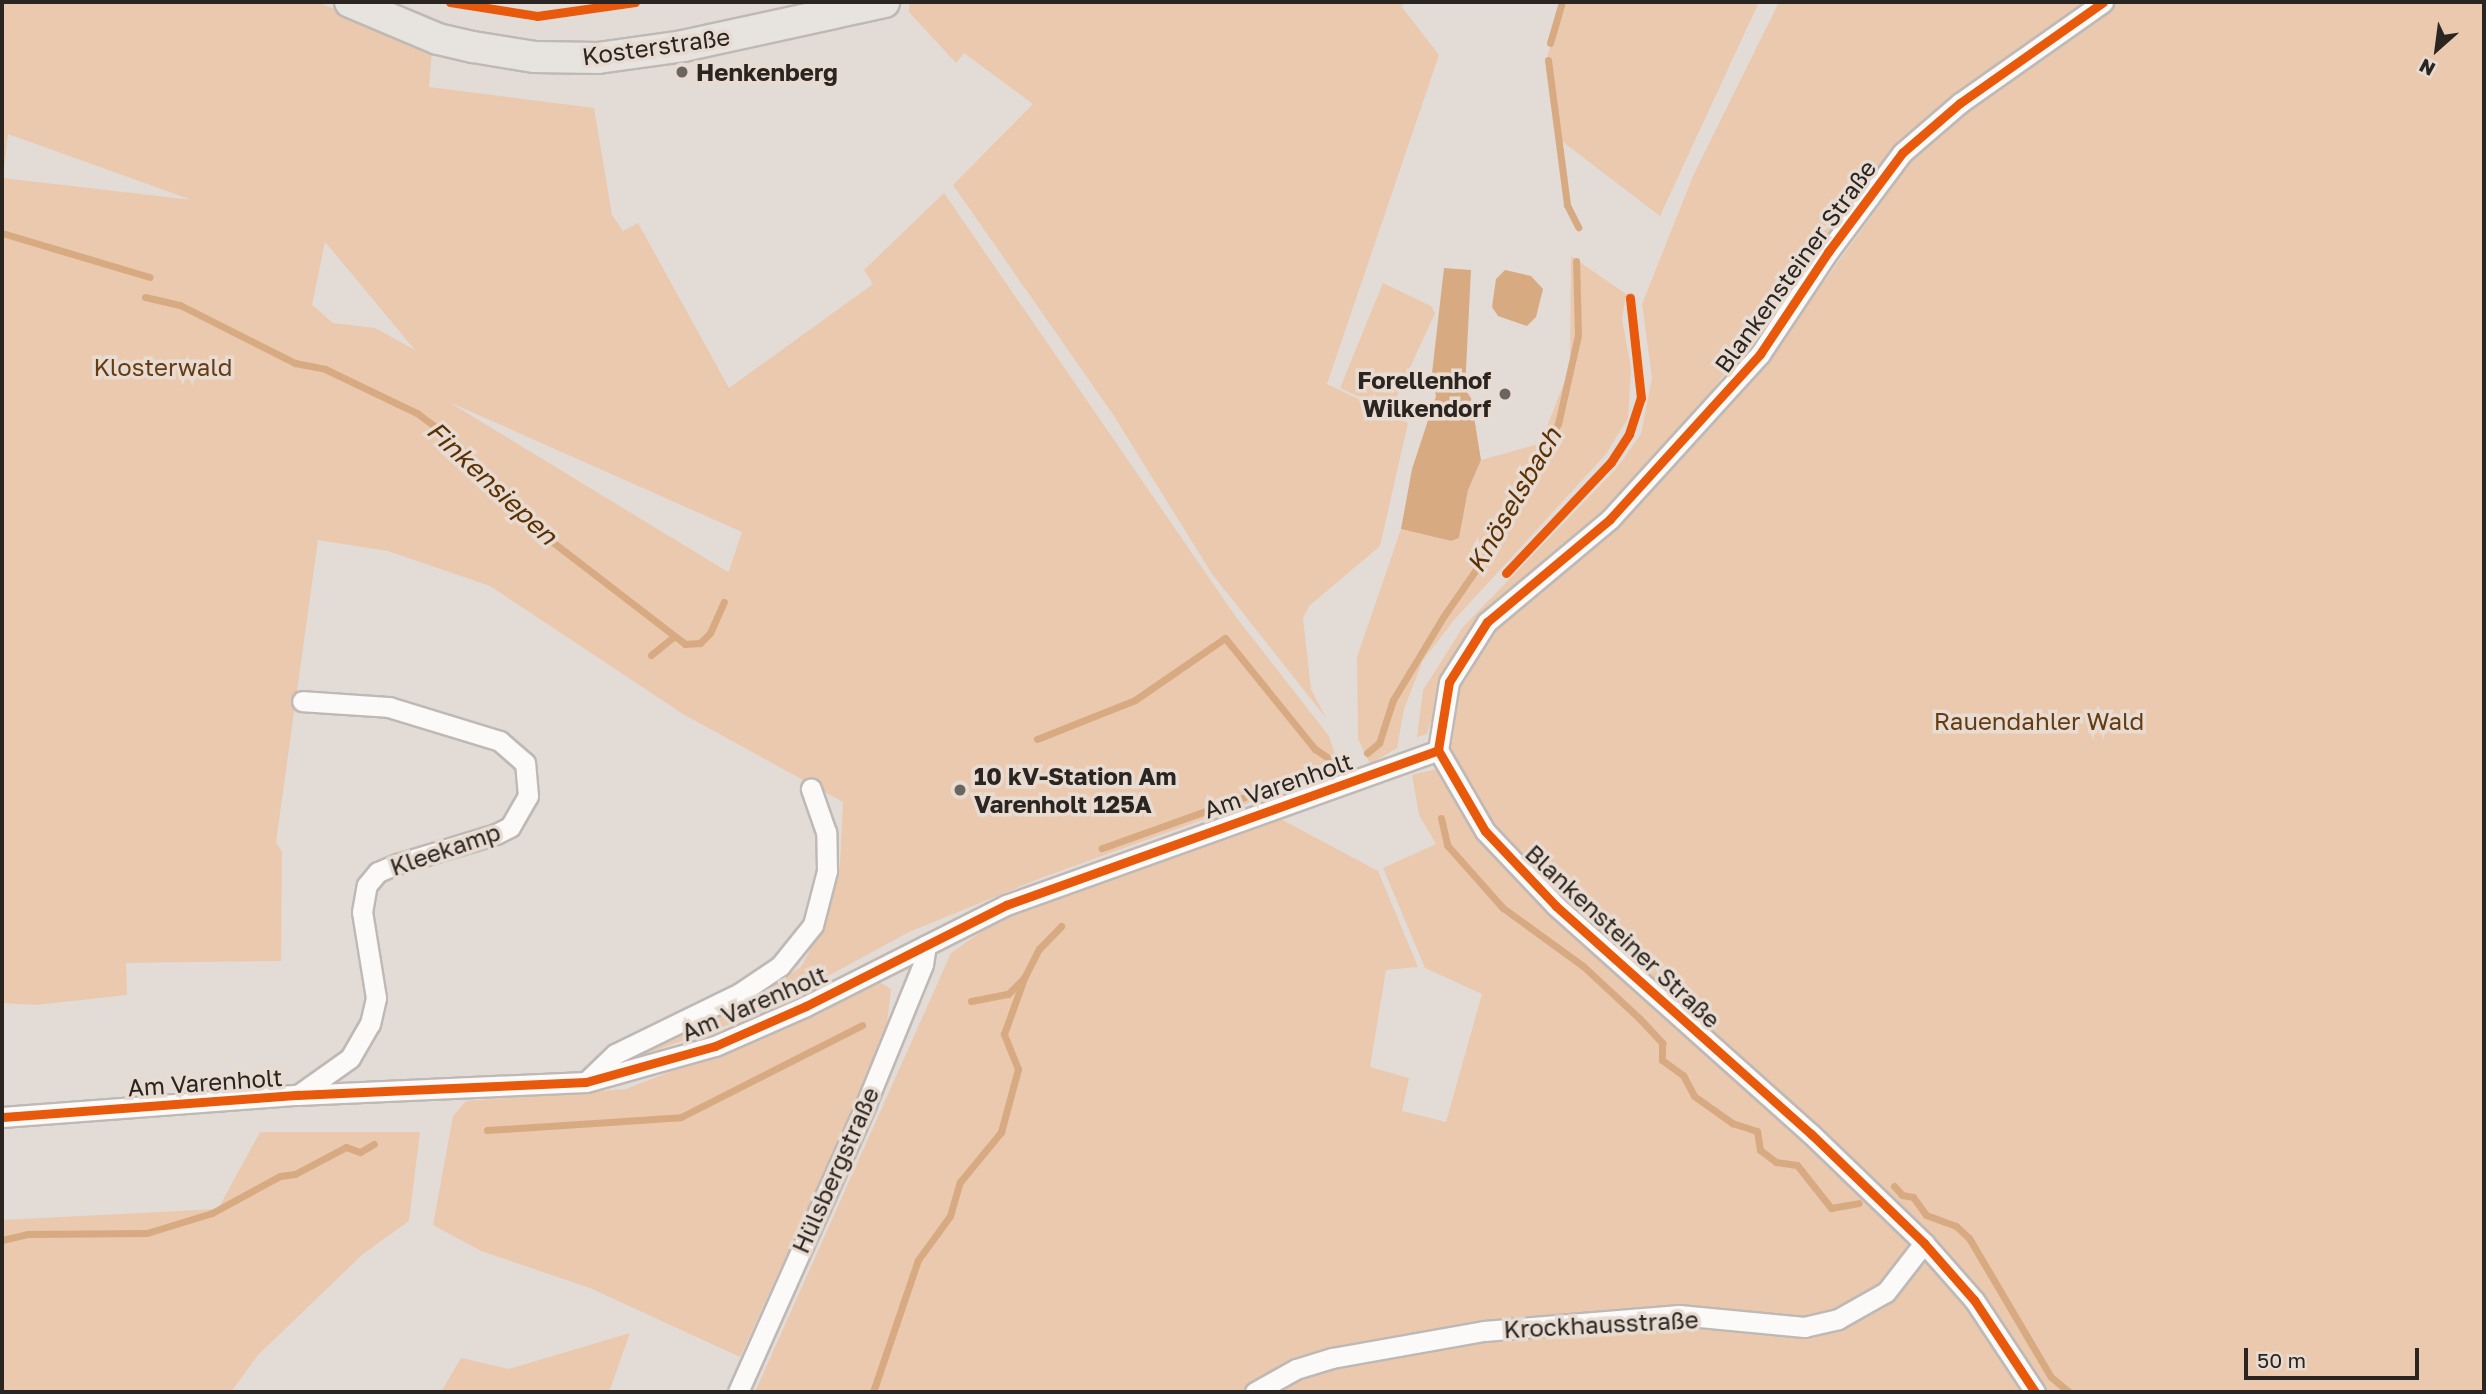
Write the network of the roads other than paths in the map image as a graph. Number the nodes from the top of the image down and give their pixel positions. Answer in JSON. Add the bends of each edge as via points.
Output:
{"nodes":[{"id":1,"x":350,"y":2,"type":"edge"},
{"id":2,"x":884,"y":2,"type":"edge"},
{"id":3,"x":2103,"y":2,"type":"edge"},
{"id":4,"x":302,"y":701,"type":"dead end"},
{"id":5,"x":1438,"y":750,"type":"junction"},
{"id":6,"x":811,"y":789,"type":"dead end"},
{"id":7,"x":926,"y":945,"type":"junction"},
{"id":8,"x":586,"y":1082,"type":"junction"},
{"id":9,"x":297,"y":1095,"type":"junction"},
{"id":10,"x":2,"y":1117,"type":"edge"},
{"id":11,"x":1924,"y":1242,"type":"junction"},
{"id":12,"x":738,"y":1392,"type":"edge"},
{"id":13,"x":1255,"y":1392,"type":"edge"},
{"id":14,"x":2035,"y":1392,"type":"edge"}],
"edges":[{"from":1,"to":2,"type":"main road","name":"Kosterstraße","via":[[461,44],[535,57],[598,58],[705,41]]},
{"from":3,"to":5,"type":"street","name":"Blankensteiner Straße","via":[[1960,103],[1902,153],[1828,251],[1760,354],[1610,519],[1487,621],[1449,682]]},
{"from":4,"to":9,"type":"street","name":"Kleekamp","via":[[389,707],[500,741],[525,763],[528,796],[510,827],[378,872],[367,885],[362,912],[376,998],[370,1024],[350,1058]]},
{"from":5,"to":7,"type":"street","name":"Am Varenholt","via":[[1032,895]]},
{"from":5,"to":11,"type":"street","name":"Blankensteiner Straße","via":[[1485,831],[1556,906],[1811,1134]]},
{"from":6,"to":8,"type":"street","via":[[826,832],[827,871],[813,925],[780,966],[740,993],[615,1054]]},
{"from":7,"to":8,"type":"street","name":"Am Varenholt","via":[[715,1046]]},
{"from":7,"to":12,"type":"street","name":"Hülsbergstraße","via":[[923,964],[866,1104]]},
{"from":8,"to":9,"type":"street","name":"Am Varenholt"},
{"from":9,"to":10,"type":"street","name":"Am Varenholt"},
{"from":11,"to":13,"type":"street","name":"Krockhausstraße","via":[[1886,1292],[1838,1319],[1804,1327],[1679,1315],[1484,1331],[1332,1358],[1296,1369]]},
{"from":11,"to":14,"type":"street","name":"Blankensteiner Straße","via":[[1974,1300]]}]}
